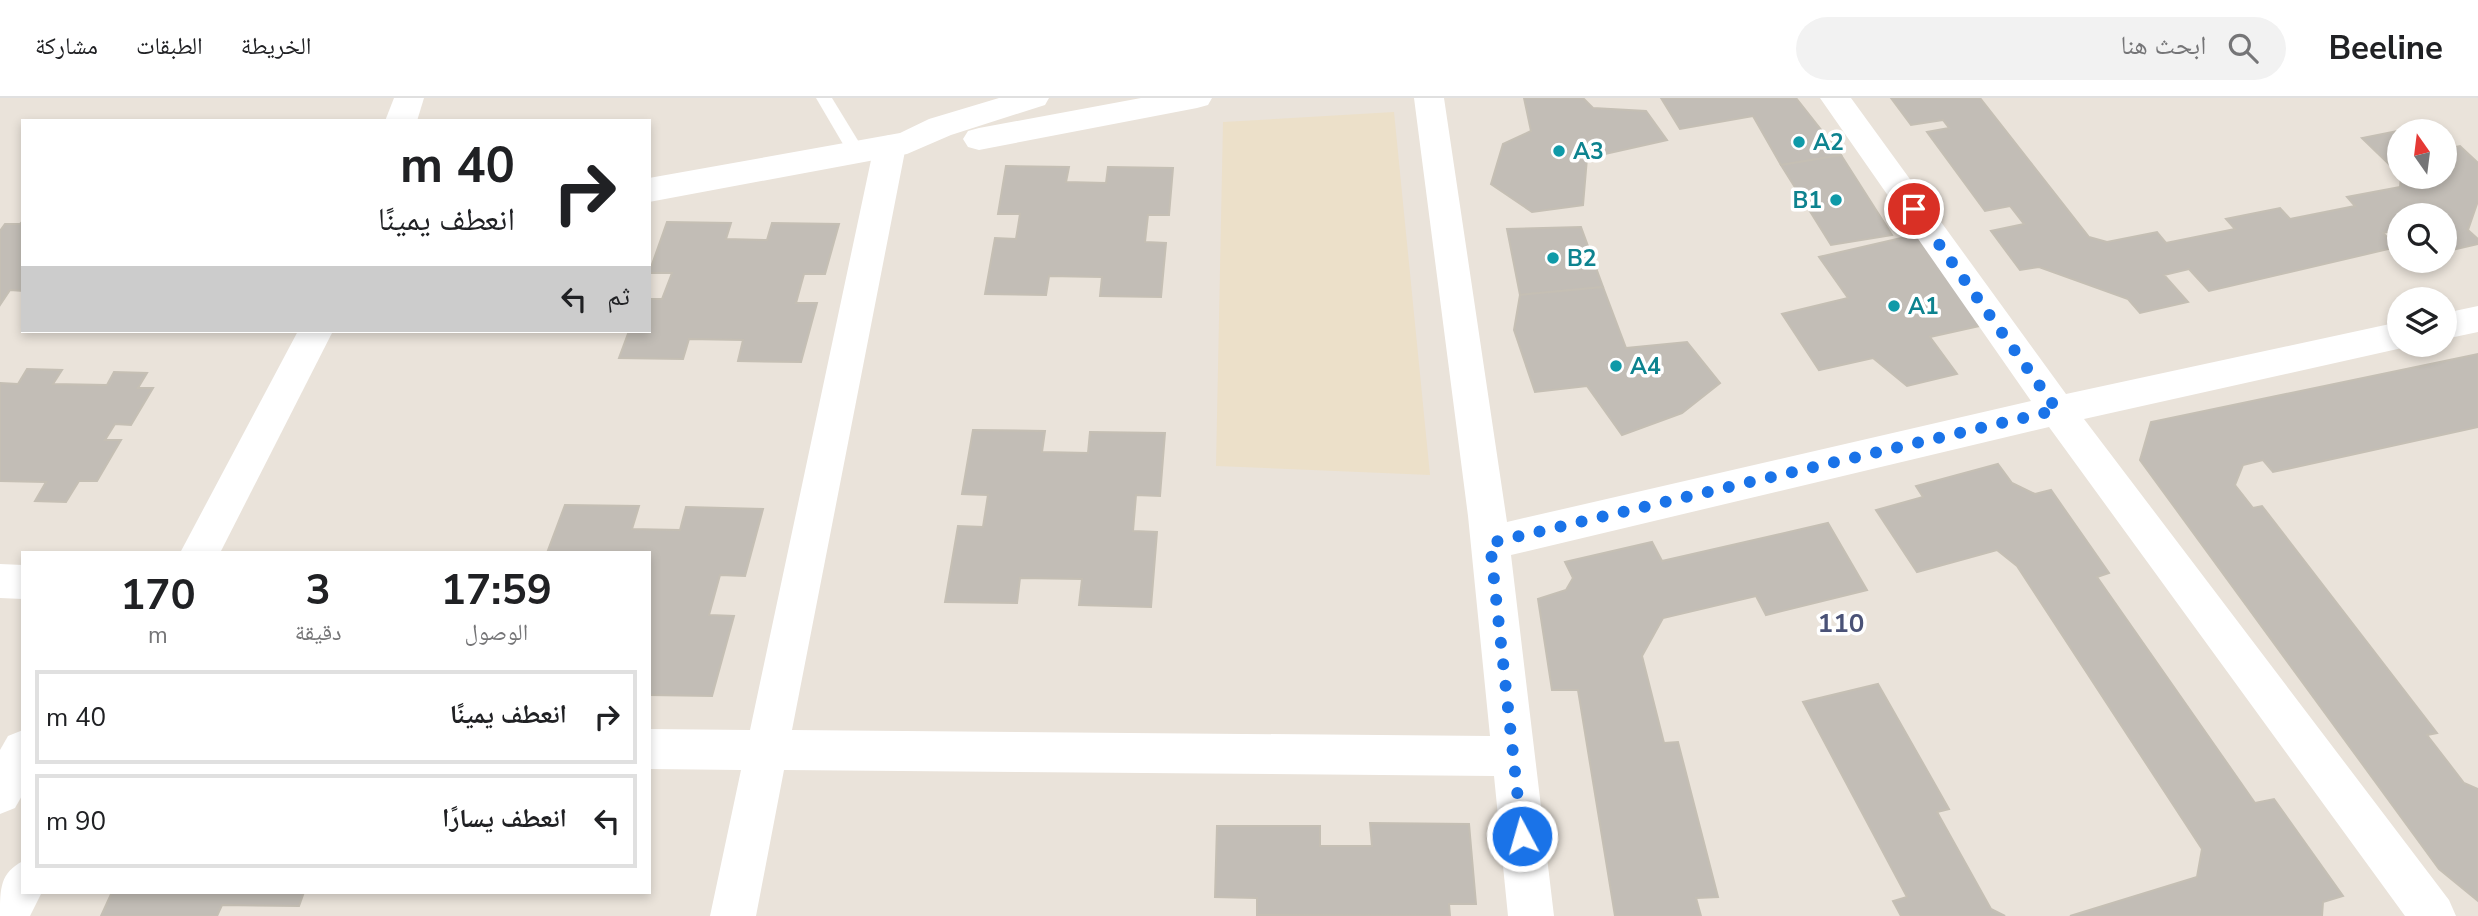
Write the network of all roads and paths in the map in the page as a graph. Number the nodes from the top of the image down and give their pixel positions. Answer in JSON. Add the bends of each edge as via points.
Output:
{"nodes":[{"id":1,"x":409,"y":98,"type":"edge"},
{"id":2,"x":824,"y":98,"type":"edge"},
{"id":3,"x":1034,"y":98,"type":"edge"},
{"id":4,"x":1197,"y":98,"type":"edge"},
{"id":5,"x":1429,"y":98,"type":"edge"},
{"id":6,"x":1835,"y":98,"type":"edge"},
{"id":7,"x":1162,"y":101,"type":"edge"},
{"id":8,"x":1075,"y":108,"type":"edge"},
{"id":9,"x":402,"y":119,"type":"edge"},
{"id":10,"x":885,"y":147,"type":"junction"},
{"id":11,"x":651,"y":190,"type":"edge"},
{"id":12,"x":2478,"y":319,"type":"edge"},
{"id":13,"x":2457,"y":323,"type":"edge"},
{"id":14,"x":314,"y":333,"type":"edge"},
{"id":15,"x":2387,"y":339,"type":"edge"},
{"id":16,"x":2057,"y":410,"type":"junction"},
{"id":17,"x":1490,"y":543,"type":"junction"},
{"id":18,"x":201,"y":551,"type":"edge"},
{"id":19,"x":0,"y":581,"type":"edge"},
{"id":20,"x":21,"y":582,"type":"edge"},
{"id":21,"x":651,"y":749,"type":"edge"},
{"id":22,"x":768,"y":750,"type":"junction"},
{"id":23,"x":21,"y":754,"type":"edge"},
{"id":24,"x":1513,"y":756,"type":"junction"},
{"id":25,"x":0,"y":793,"type":"edge"},
{"id":26,"x":21,"y":887,"type":"edge"},
{"id":27,"x":5,"y":916,"type":"edge"},
{"id":28,"x":733,"y":916,"type":"edge"},
{"id":29,"x":1531,"y":916,"type":"edge"},
{"id":30,"x":2433,"y":916,"type":"edge"}],
"edges":[{"from":1,"to":9,"type":"street"},
{"from":2,"to":10,"type":"lane"},
{"from":3,"to":10,"type":"street"},
{"from":4,"to":7,"type":"street"},
{"from":5,"to":17,"type":"street"},
{"from":6,"to":16,"type":"street"},
{"from":7,"to":8,"type":"street"},
{"from":8,"to":10,"type":"street","via":[[944,145]]},
{"from":10,"to":11,"type":"street"},
{"from":10,"to":22,"type":"street"},
{"from":12,"to":13,"type":"street"},
{"from":14,"to":18,"type":"street"},
{"from":15,"to":16,"type":"street"},
{"from":16,"to":17,"type":"street"},
{"from":16,"to":30,"type":"street"},
{"from":17,"to":24,"type":"street"},
{"from":19,"to":20,"type":"street"},
{"from":21,"to":22,"type":"street"},
{"from":22,"to":24,"type":"street"},
{"from":22,"to":28,"type":"street"},
{"from":23,"to":25,"type":"street"},
{"from":24,"to":29,"type":"street"},
{"from":26,"to":27,"type":"street"}]}
